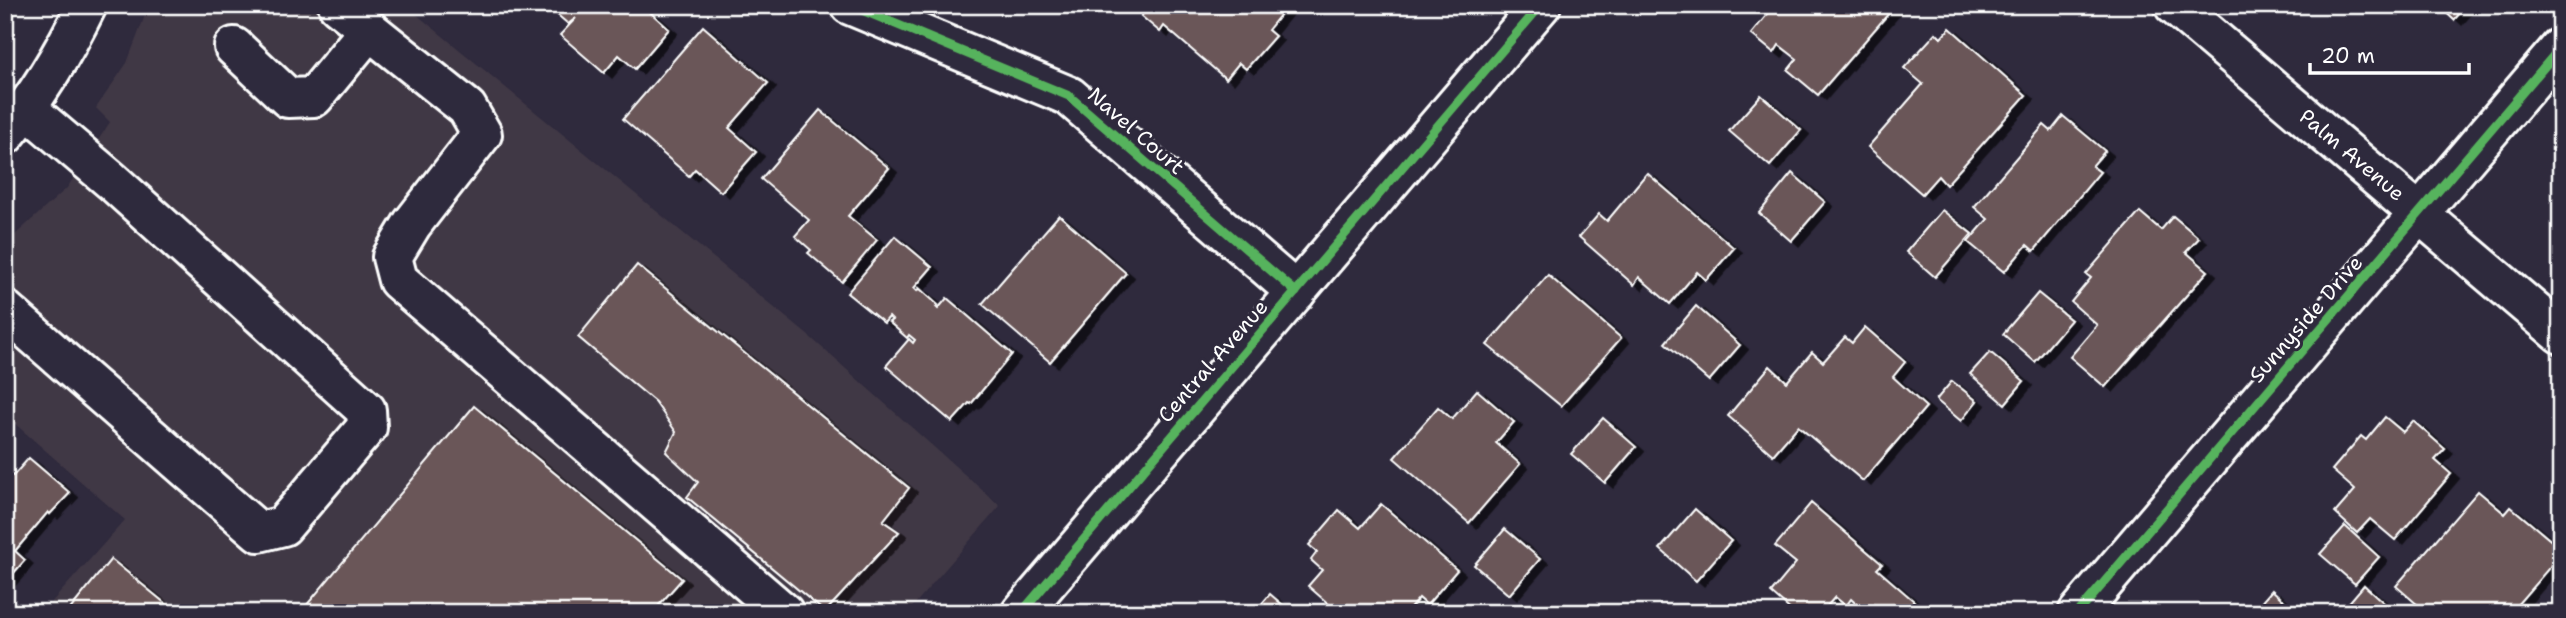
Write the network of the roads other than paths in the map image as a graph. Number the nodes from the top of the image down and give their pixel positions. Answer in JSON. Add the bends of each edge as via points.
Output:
{"nodes":[{"id":1,"x":87,"y":5,"type":"edge"},
{"id":2,"x":338,"y":5,"type":"edge"},
{"id":3,"x":850,"y":5,"type":"edge"},
{"id":4,"x":1541,"y":5,"type":"edge"},
{"id":5,"x":2174,"y":5,"type":"edge"},
{"id":6,"x":369,"y":30,"type":"junction"},
{"id":7,"x":234,"y":47,"type":"dead end"},
{"id":8,"x":2561,"y":47,"type":"edge"},
{"id":9,"x":16,"y":122,"type":"edge"},
{"id":10,"x":2420,"y":212,"type":"junction"},
{"id":11,"x":1296,"y":292,"type":"junction"},
{"id":12,"x":5,"y":310,"type":"edge"},
{"id":13,"x":2561,"y":334,"type":"edge"},
{"id":14,"x":784,"y":613,"type":"edge"},
{"id":15,"x":1021,"y":613,"type":"edge"},
{"id":16,"x":2078,"y":613,"type":"edge"}],
"edges":[{"from":1,"to":9,"type":"street","via":[[66,47]]},
{"from":2,"to":6,"type":"street"},
{"from":3,"to":11,"type":"street","name":"Navel Court","via":[[1069,96]]},
{"from":4,"to":11,"type":"street","name":"Central Avenue"},
{"from":5,"to":10,"type":"street","name":"Palm Avenue"},
{"from":6,"to":7,"type":"street","via":[[314,97],[288,98]]},
{"from":6,"to":14,"type":"street","via":[[467,108],[482,134],[392,257],[398,280]]},
{"from":8,"to":10,"type":"street","name":"Sunnyside Drive"},
{"from":9,"to":12,"type":"street","via":[[112,181],[366,410],[367,427],[283,526],[260,532]]},
{"from":10,"to":13,"type":"street","name":"Palm Avenue"},
{"from":10,"to":16,"type":"street","name":"Sunnyside Drive"},
{"from":11,"to":15,"type":"street","name":"Central Avenue"}]}
